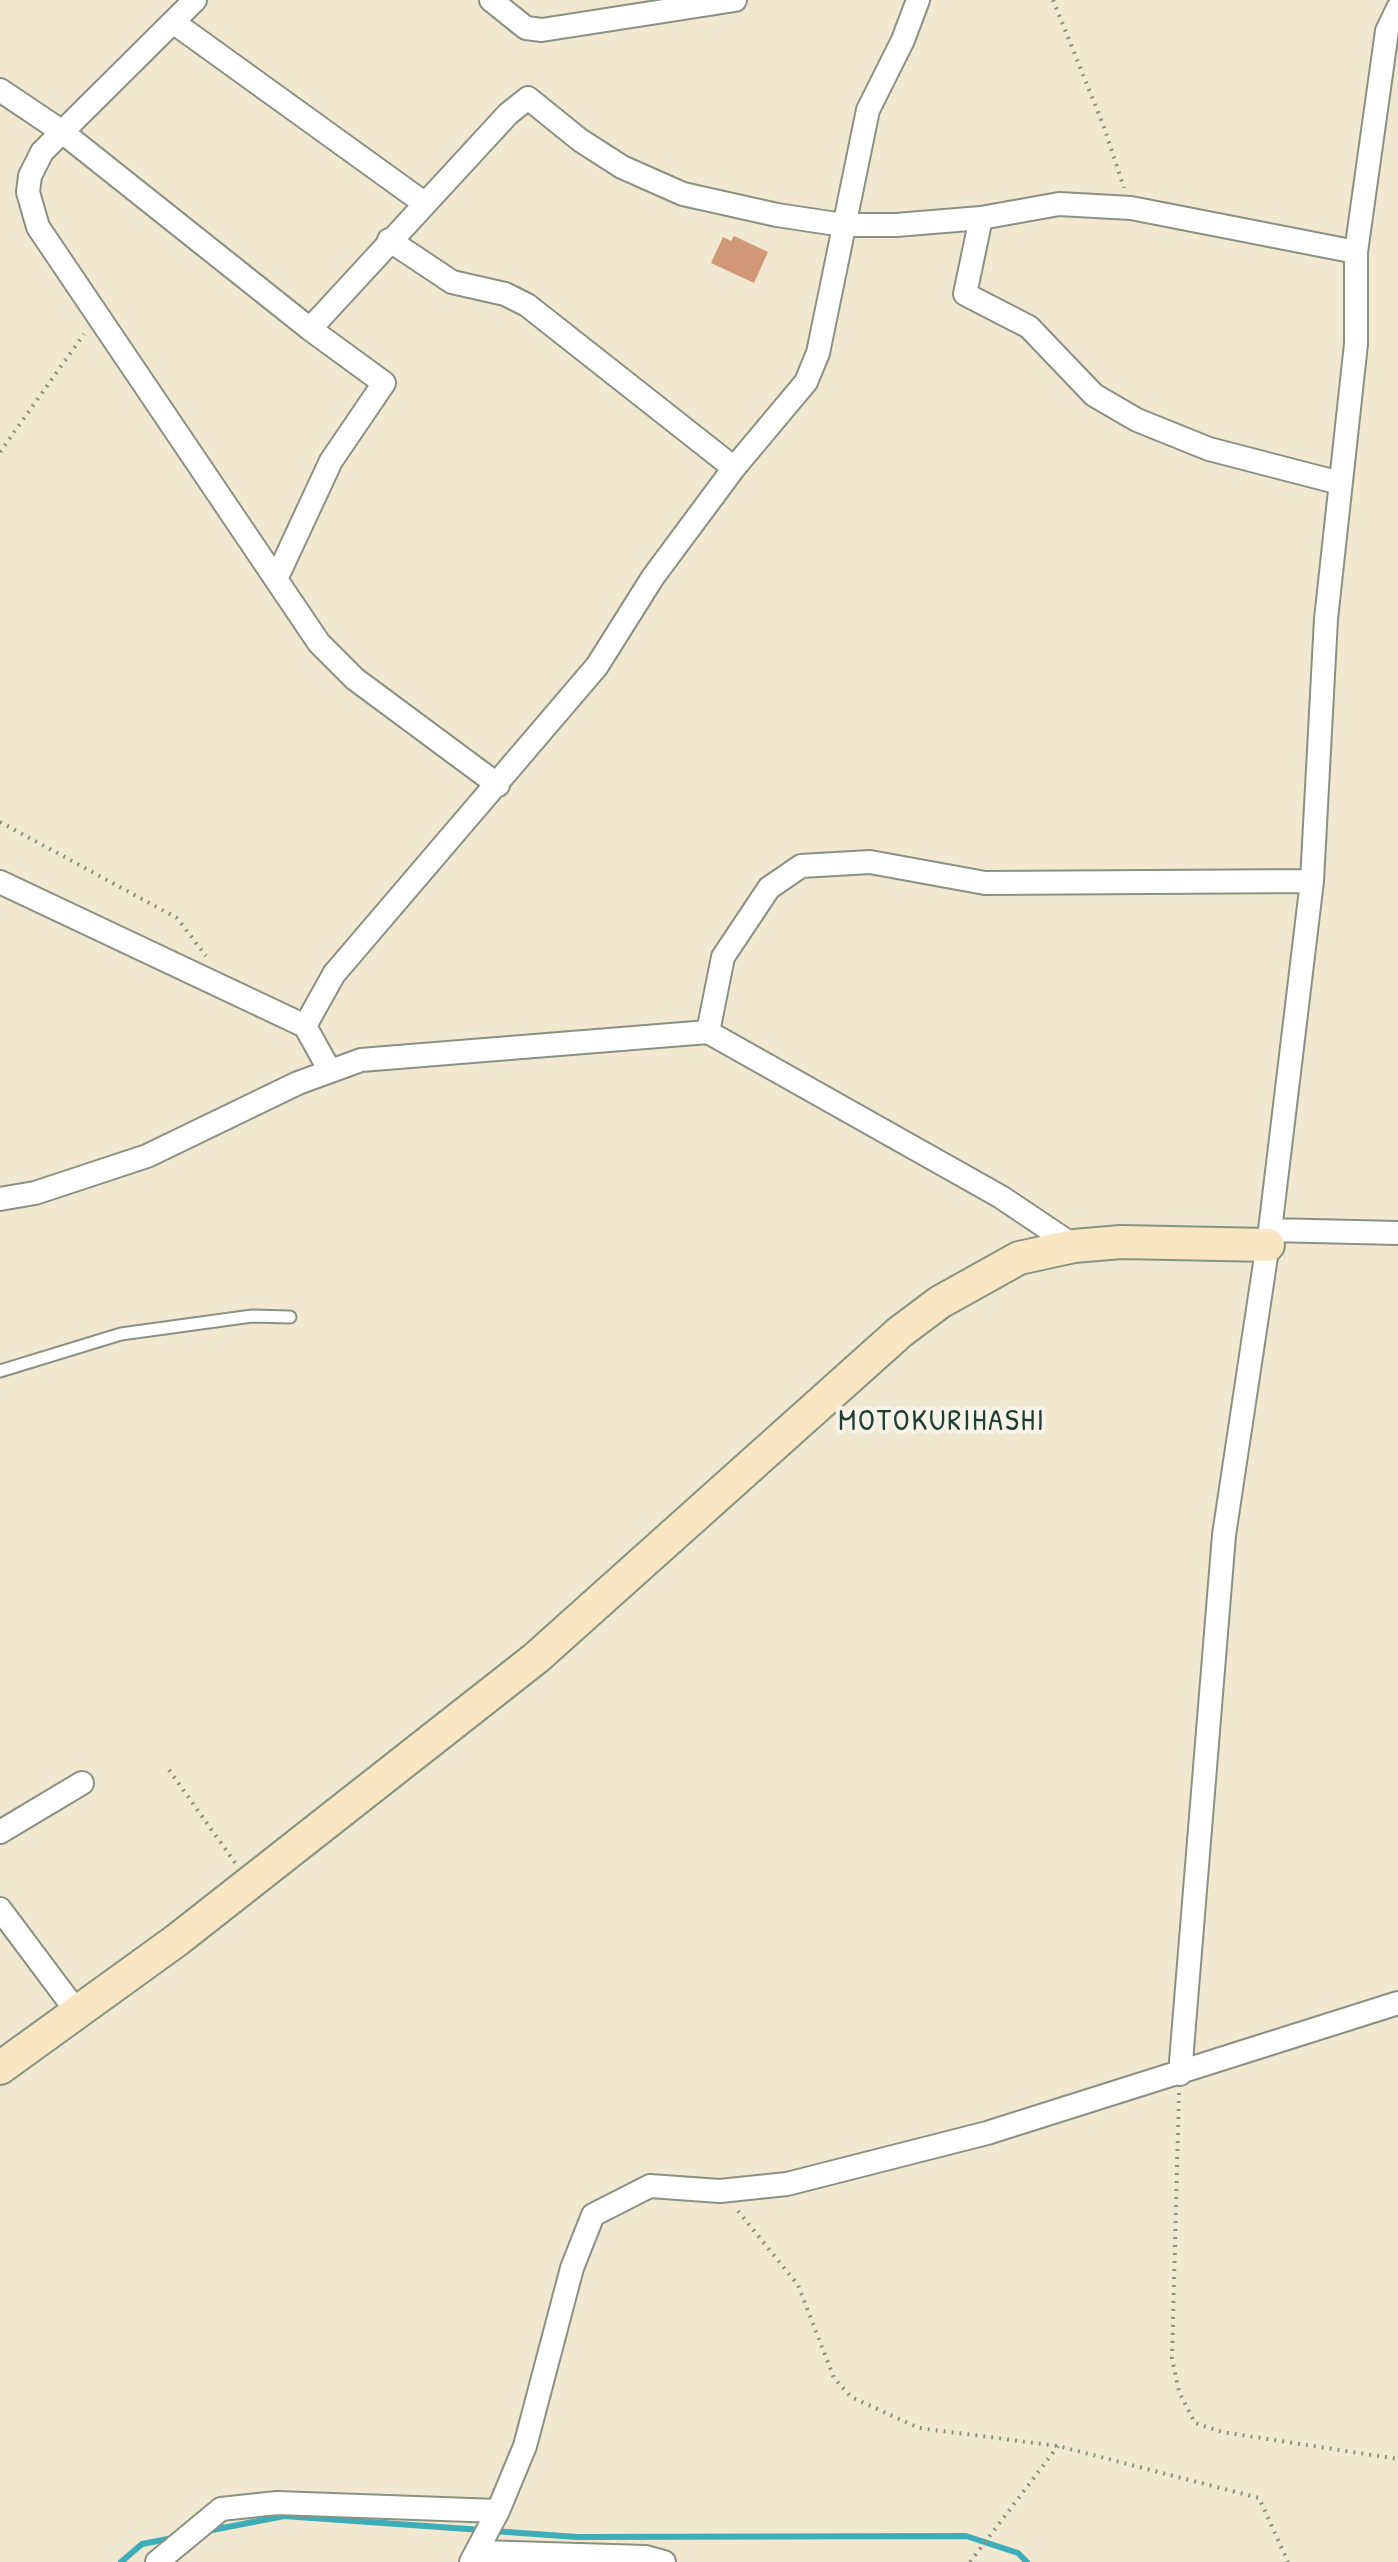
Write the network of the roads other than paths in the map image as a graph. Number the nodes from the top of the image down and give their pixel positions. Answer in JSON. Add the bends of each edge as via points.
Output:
{"nodes":[{"id":1,"x":195,"y":0,"type":"edge"},
{"id":2,"x":491,"y":0,"type":"edge"},
{"id":3,"x":735,"y":0,"type":"edge"},
{"id":4,"x":918,"y":0,"type":"edge"},
{"id":5,"x":1398,"y":8,"type":"edge"},
{"id":6,"x":173,"y":22,"type":"junction"},
{"id":7,"x":0,"y":90,"type":"edge"},
{"id":8,"x":61,"y":131,"type":"junction"},
{"id":9,"x":424,"y":203,"type":"junction"},
{"id":10,"x":981,"y":218,"type":"junction"},
{"id":11,"x":843,"y":225,"type":"junction"},
{"id":12,"x":389,"y":240,"type":"junction"},
{"id":13,"x":1356,"y":252,"type":"junction"},
{"id":14,"x":310,"y":329,"type":"junction"},
{"id":15,"x":734,"y":468,"type":"junction"},
{"id":16,"x":1340,"y":483,"type":"junction"},
{"id":17,"x":277,"y":577,"type":"junction"},
{"id":18,"x":498,"y":785,"type":"junction"},
{"id":19,"x":1312,"y":881,"type":"junction"},
{"id":20,"x":0,"y":882,"type":"edge"},
{"id":21,"x":305,"y":1026,"type":"junction"},
{"id":22,"x":708,"y":1032,"type":"junction"},
{"id":23,"x":330,"y":1071,"type":"junction"},
{"id":24,"x":0,"y":1199,"type":"edge"},
{"id":25,"x":1398,"y":1233,"type":"edge"},
{"id":26,"x":1269,"y":1237,"type":"junction"},
{"id":27,"x":1074,"y":1246,"type":"junction"},
{"id":28,"x":290,"y":1317,"type":"dead end"},
{"id":29,"x":0,"y":1371,"type":"edge"},
{"id":30,"x":82,"y":1783,"type":"dead end"},
{"id":31,"x":0,"y":1832,"type":"edge"},
{"id":32,"x":0,"y":1909,"type":"edge"},
{"id":33,"x":1398,"y":2003,"type":"edge"},
{"id":34,"x":77,"y":2012,"type":"junction"},
{"id":35,"x":0,"y":2068,"type":"edge"},
{"id":36,"x":1180,"y":2074,"type":"junction"},
{"id":37,"x":496,"y":2515,"type":"junction"},
{"id":38,"x":477,"y":2553,"type":"edge"},
{"id":39,"x":165,"y":2555,"type":"edge"},
{"id":40,"x":664,"y":2562,"type":"edge"}],
"edges":[{"from":1,"to":6,"type":"street"},
{"from":2,"to":3,"type":"street","via":[[526,28],[542,30]]},
{"from":4,"to":11,"type":"street","via":[[868,110]]},
{"from":5,"to":13,"type":"street","via":[[1387,31]]},
{"from":6,"to":8,"type":"street"},
{"from":6,"to":9,"type":"street"},
{"from":7,"to":8,"type":"street"},
{"from":8,"to":14,"type":"street"},
{"from":8,"to":17,"type":"street","via":[[36,163],[28,192],[38,227]]},
{"from":9,"to":11,"type":"street","via":[[528,98],[622,167],[683,194]]},
{"from":9,"to":12,"type":"street"},
{"from":10,"to":11,"type":"street"},
{"from":10,"to":13,"type":"street","via":[[1059,204],[1131,208]]},
{"from":10,"to":16,"type":"street","via":[[965,294],[1029,327],[1094,395],[1137,420],[1209,449]]},
{"from":11,"to":15,"type":"street","via":[[818,353],[806,382]]},
{"from":12,"to":14,"type":"street"},
{"from":12,"to":15,"type":"street","via":[[452,282],[505,294],[527,305]]},
{"from":13,"to":16,"type":"street","via":[[1356,344]]},
{"from":14,"to":17,"type":"street","via":[[384,383],[331,461]]},
{"from":15,"to":18,"type":"street","via":[[653,577],[597,666]]},
{"from":16,"to":19,"type":"street","via":[[1326,619]]},
{"from":17,"to":18,"type":"street","via":[[319,643],[355,679]]},
{"from":18,"to":21,"type":"street","via":[[334,974]]},
{"from":19,"to":22,"type":"street","via":[[985,883],[870,862],[801,866],[769,888],[723,957]]},
{"from":19,"to":26,"type":"street"},
{"from":20,"to":21,"type":"street"},
{"from":21,"to":23,"type":"street"},
{"from":22,"to":23,"type":"street","via":[[361,1060]]},
{"from":22,"to":27,"type":"street","via":[[1001,1197]]},
{"from":23,"to":24,"type":"street","via":[[147,1156],[35,1193]]},
{"from":25,"to":26,"type":"street"},
{"from":26,"to":27,"type":"street"},
{"from":26,"to":36,"type":"street","via":[[1224,1535]]},
{"from":27,"to":34,"type":"street","via":[[1019,1258],[980,1277],[900,1332],[579,1621]]},
{"from":28,"to":29,"type":"lane","via":[[252,1316],[121,1334]]},
{"from":30,"to":31,"type":"street"},
{"from":32,"to":34,"type":"street"},
{"from":33,"to":36,"type":"street"},
{"from":34,"to":35,"type":"street"},
{"from":36,"to":37,"type":"street","via":[[987,2133],[787,2184],[720,2191],[650,2186],[593,2215],[572,2268],[525,2446]]},
{"from":37,"to":38,"type":"street"},
{"from":37,"to":39,"type":"street","via":[[277,2503],[221,2509]]},
{"from":38,"to":40,"type":"street","via":[[646,2557]]}]}
